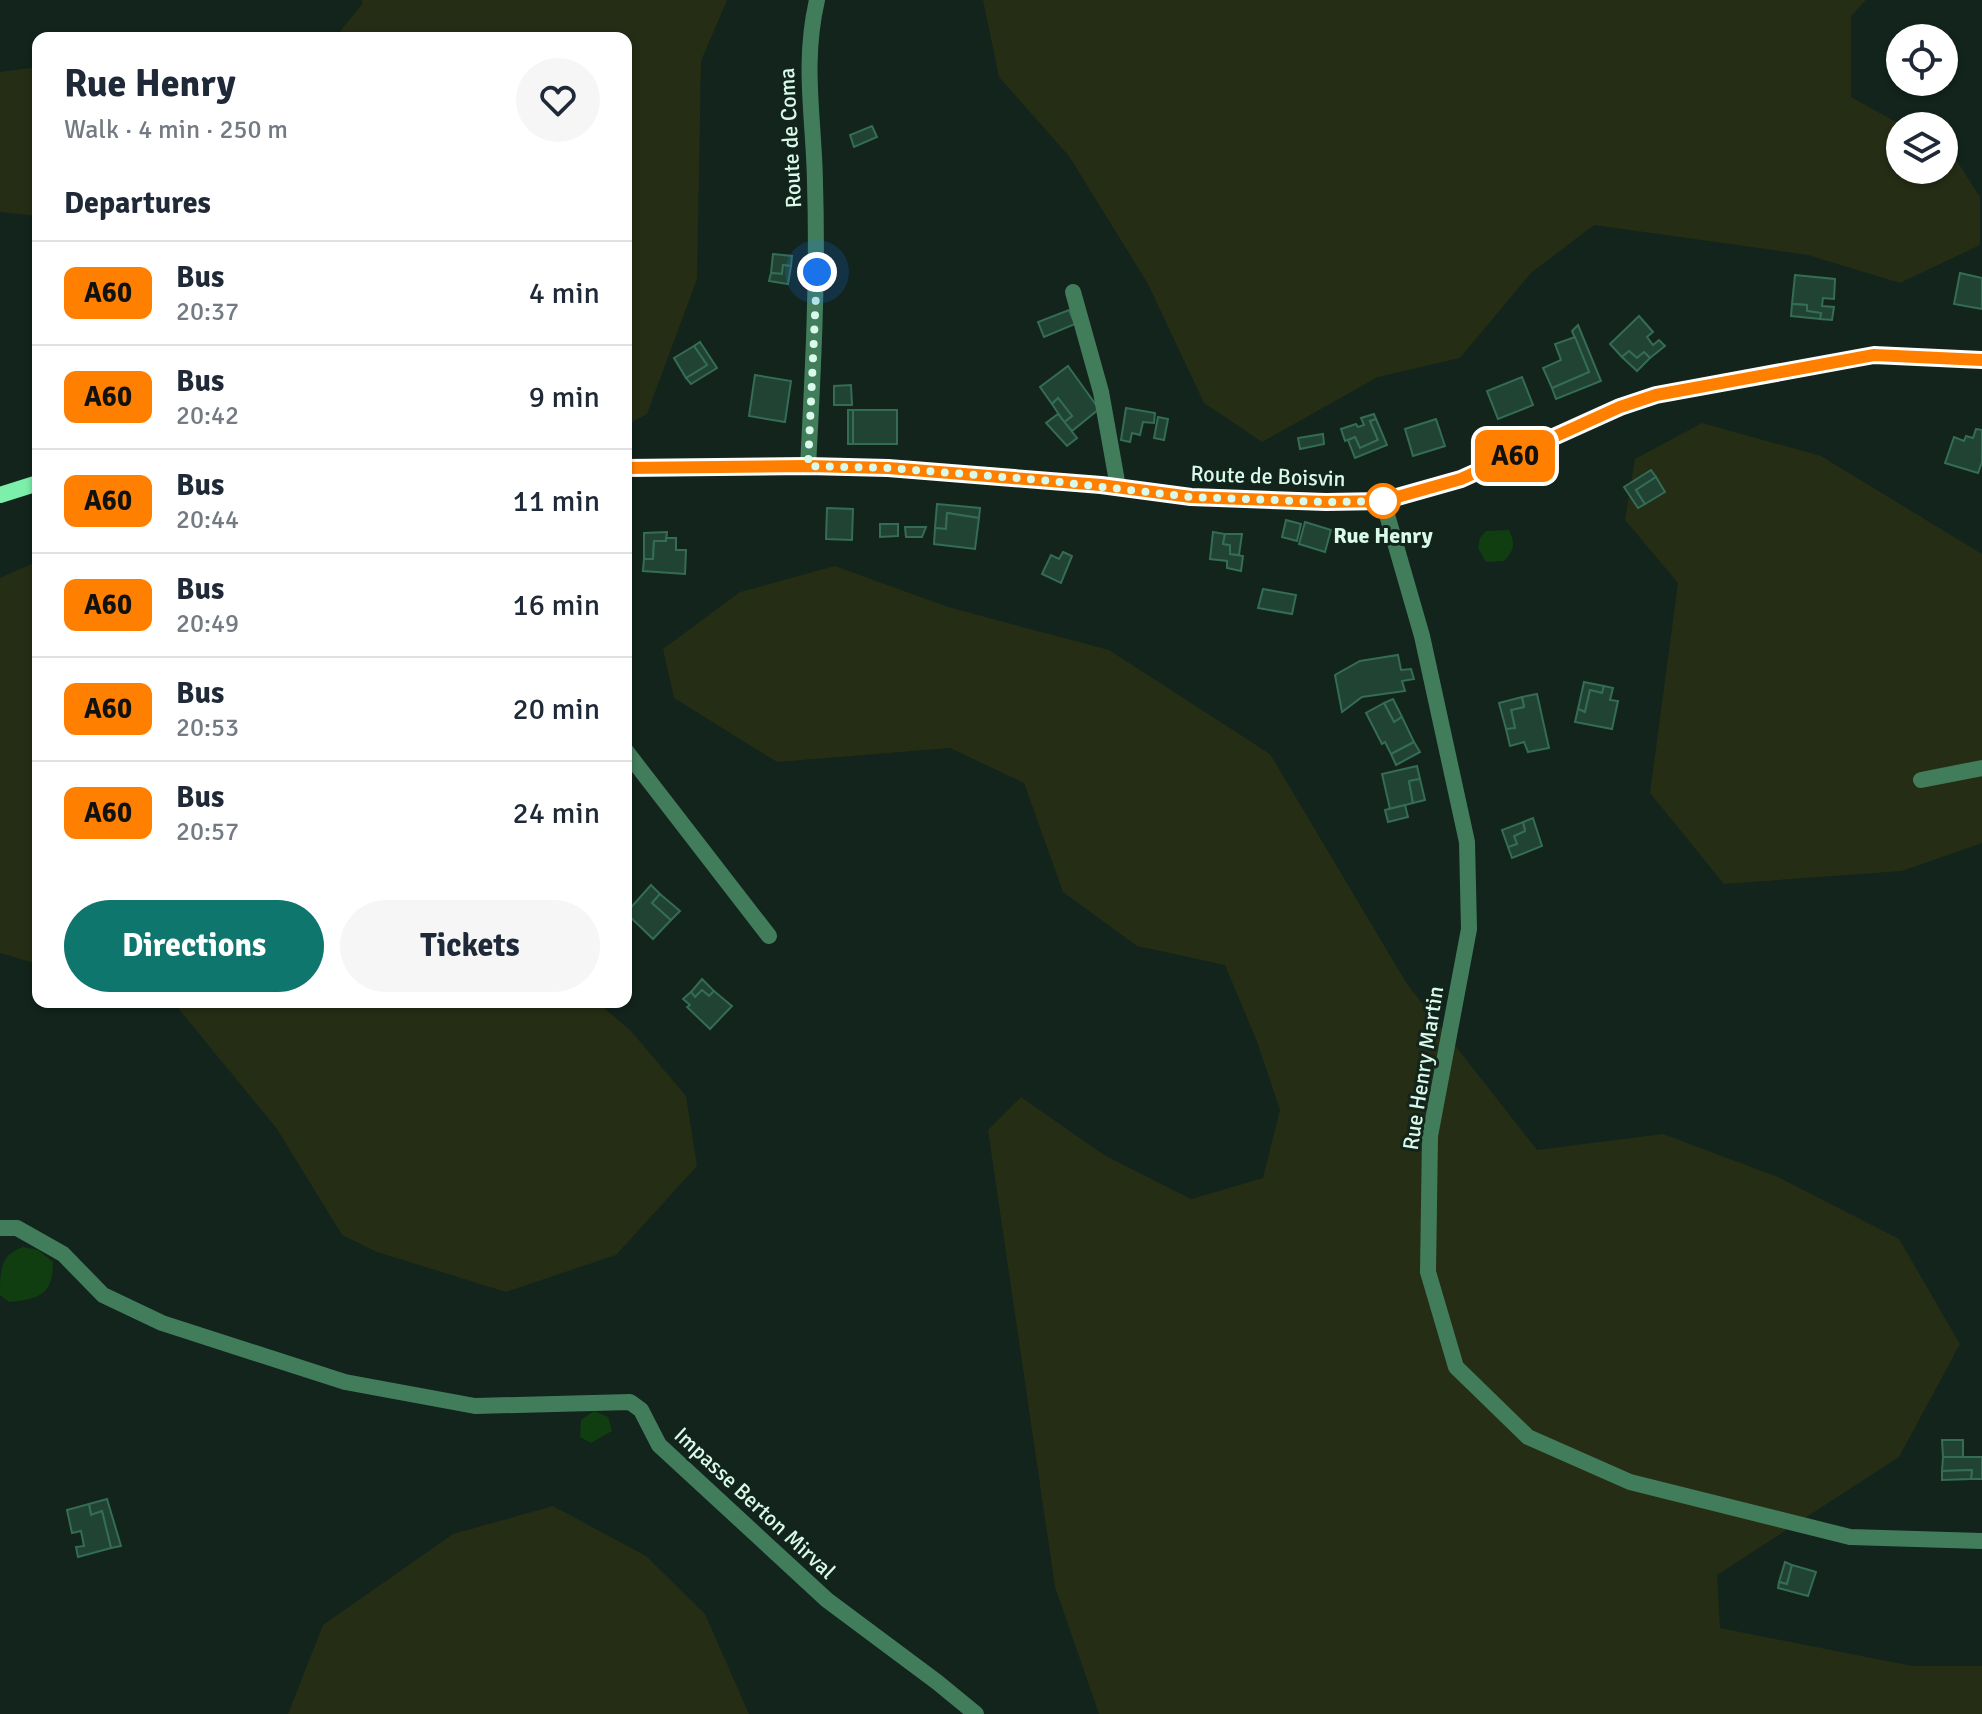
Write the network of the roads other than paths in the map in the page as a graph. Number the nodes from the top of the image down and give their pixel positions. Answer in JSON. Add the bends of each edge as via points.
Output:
{"nodes":[{"id":1,"x":817,"y":0,"type":"edge"},
{"id":2,"x":1073,"y":292,"type":"dead end"},
{"id":3,"x":1980,"y":356,"type":"edge"},
{"id":4,"x":808,"y":466,"type":"junction"},
{"id":5,"x":632,"y":468,"type":"edge"},
{"id":6,"x":32,"y":485,"type":"edge"},
{"id":7,"x":1118,"y":487,"type":"junction"},
{"id":8,"x":0,"y":495,"type":"edge"},
{"id":9,"x":1383,"y":501,"type":"junction"},
{"id":10,"x":632,"y":759,"type":"edge"},
{"id":11,"x":1982,"y":768,"type":"edge"},
{"id":12,"x":1921,"y":780,"type":"dead end"},
{"id":13,"x":769,"y":936,"type":"dead end"},
{"id":14,"x":0,"y":1228,"type":"edge"},
{"id":15,"x":1982,"y":1541,"type":"edge"},
{"id":16,"x":976,"y":1714,"type":"edge"}],
"edges":[{"from":1,"to":4,"type":"street","name":"Route de Coma","via":[[808,74],[817,303]]},
{"from":2,"to":7,"type":"street","via":[[1101,392]]},
{"from":3,"to":9,"type":"main road","name":"Route de Boisvin","via":[[1874,355],[1656,395],[1461,479]]},
{"from":4,"to":5,"type":"main road","name":"Route de Boisvin"},
{"from":4,"to":7,"type":"main road","name":"Route de Boisvin"},
{"from":6,"to":8,"type":"main road"},
{"from":7,"to":9,"type":"main road","name":"Route de Boisvin","via":[[1191,497]]},
{"from":9,"to":15,"type":"street","name":"Rue Henry Martin","via":[[1422,636],[1467,842],[1469,929],[1430,1136],[1428,1272],[1456,1367],[1528,1437],[1630,1482],[1850,1537]]},
{"from":10,"to":13,"type":"street"},
{"from":11,"to":12,"type":"street"},
{"from":14,"to":16,"type":"street","name":"Impasse Berton Mirval","via":[[17,1228],[63,1254],[103,1295],[162,1323],[345,1382],[475,1406],[630,1402],[641,1410],[659,1445],[827,1600]]}]}
